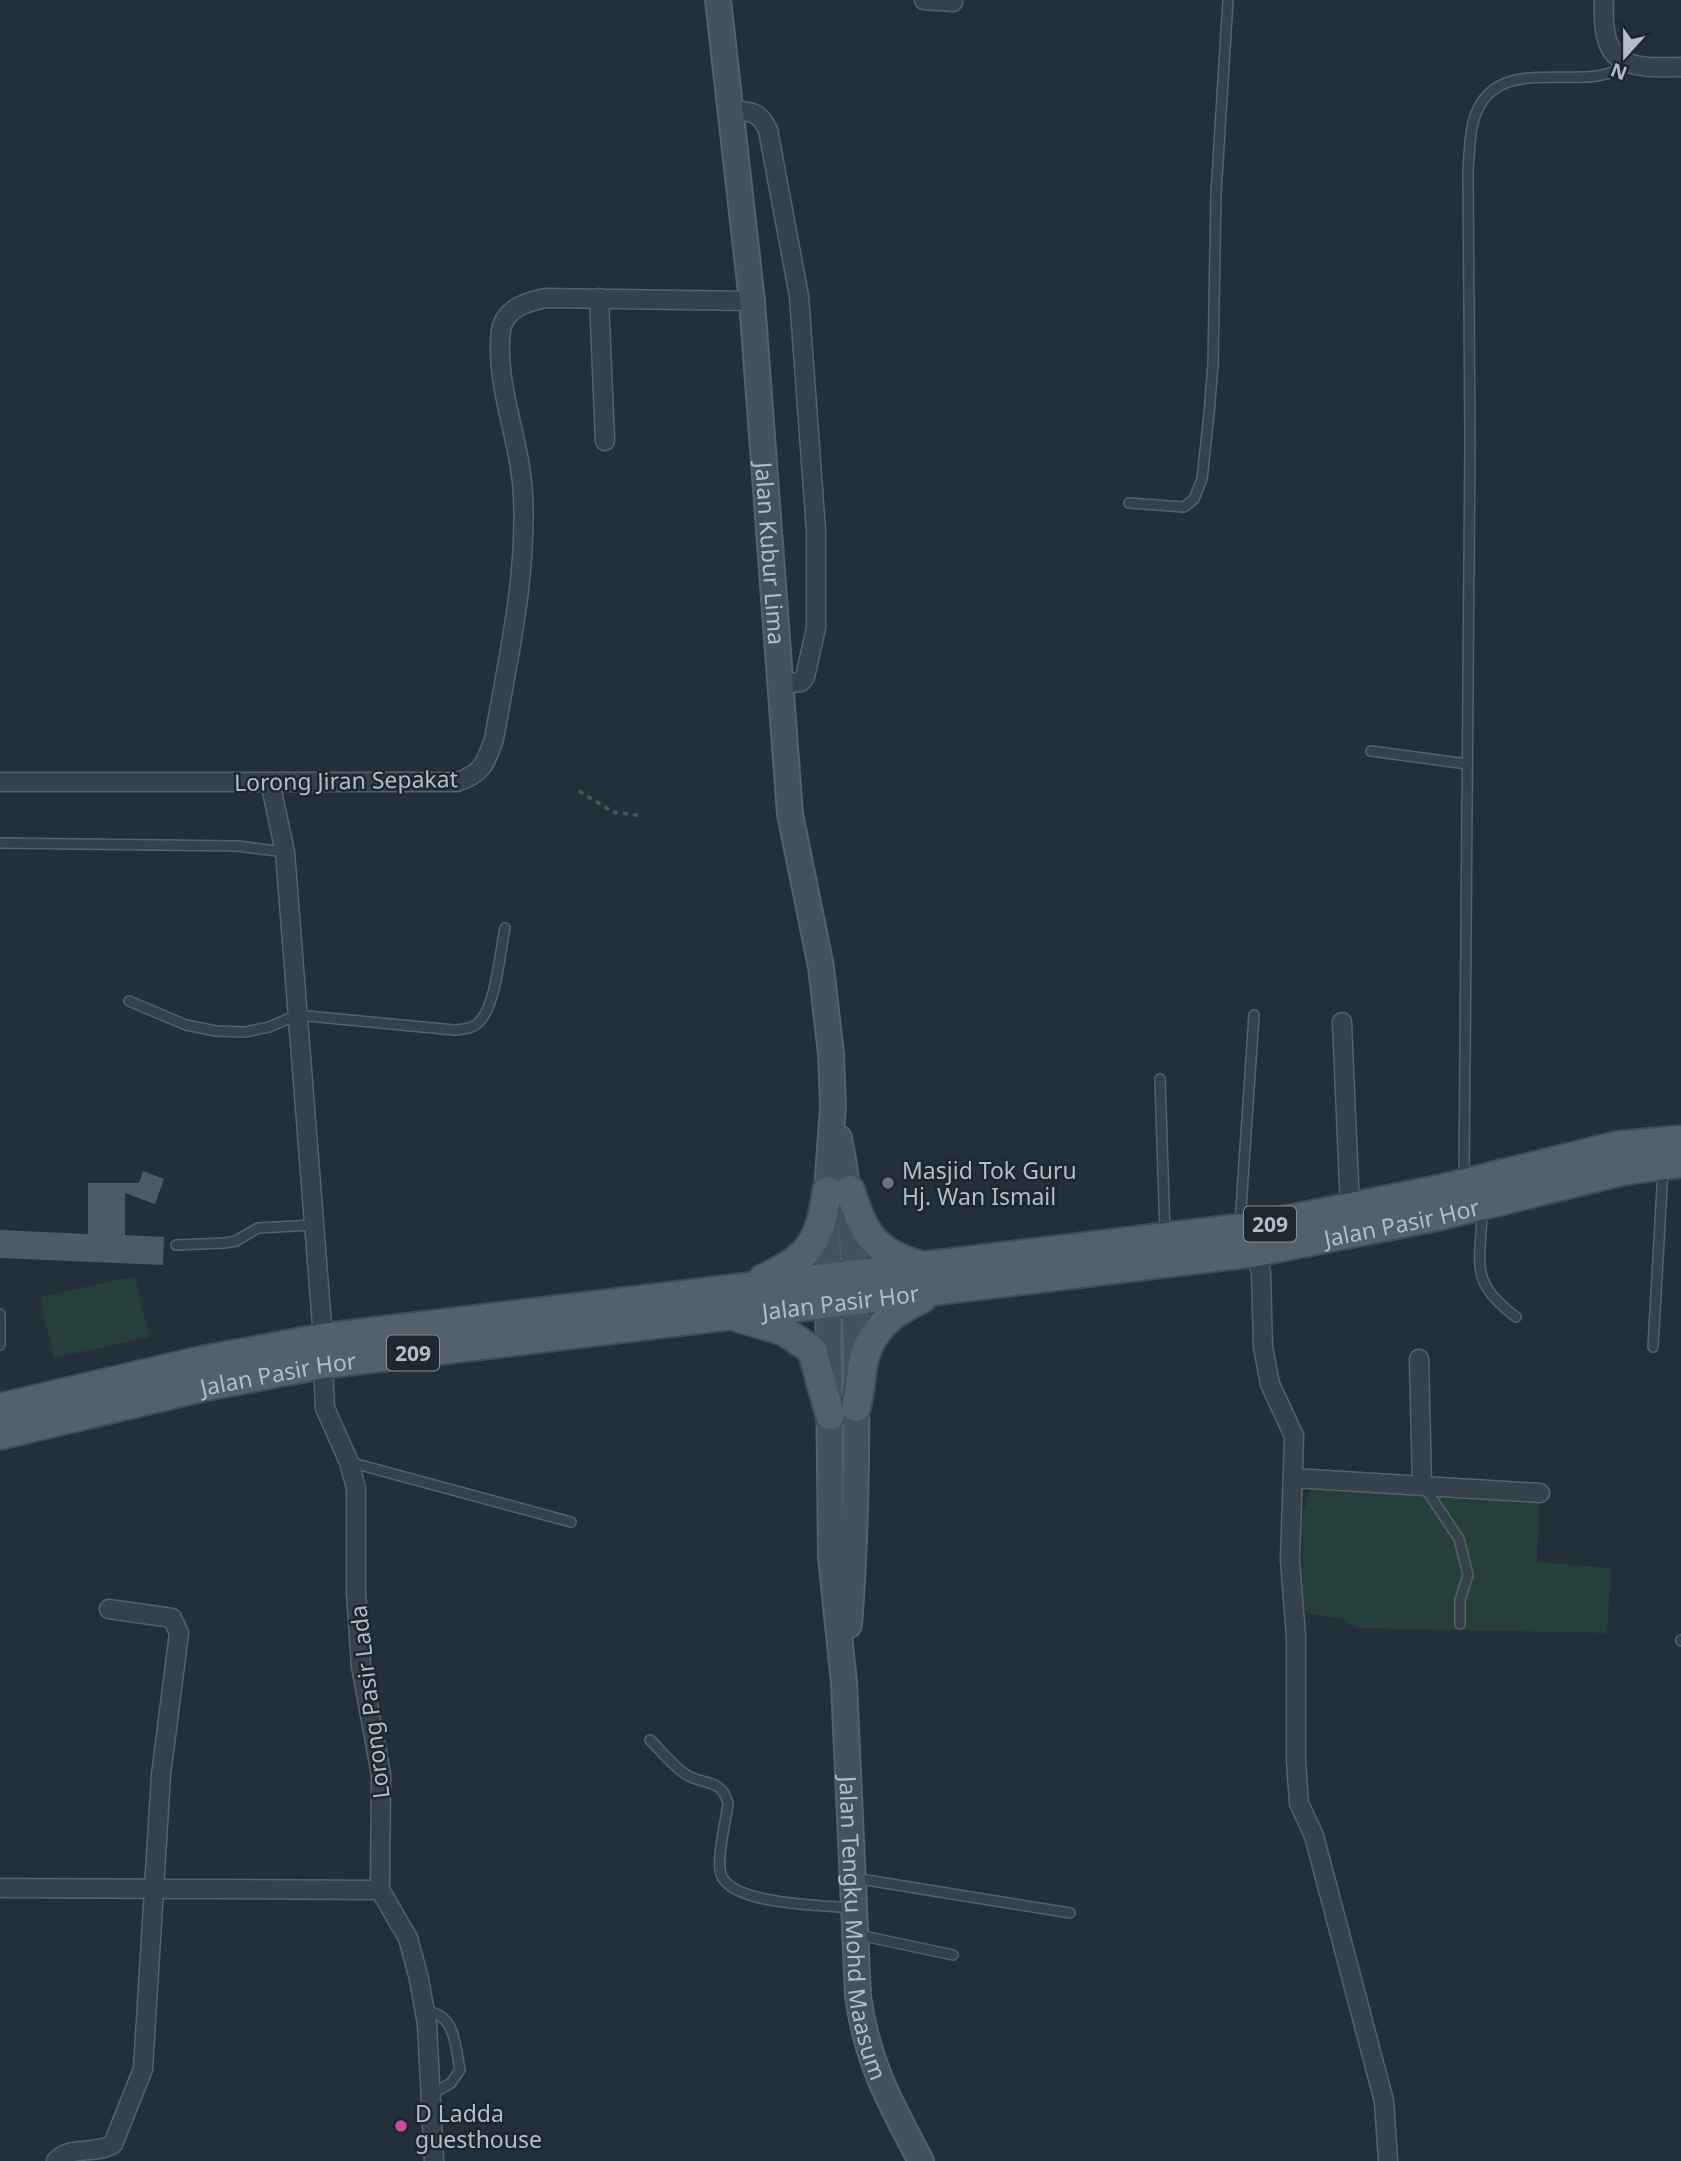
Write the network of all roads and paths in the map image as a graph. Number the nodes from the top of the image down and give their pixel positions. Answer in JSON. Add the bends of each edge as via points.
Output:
{"nodes":[{"id":1,"x":718,"y":0,"type":"edge"},
{"id":2,"x":924,"y":0,"type":"edge"},
{"id":3,"x":1228,"y":0,"type":"edge"},
{"id":4,"x":1604,"y":0,"type":"edge"},
{"id":5,"x":953,"y":2,"type":"dead end"},
{"id":6,"x":1636,"y":65,"type":"junction"},
{"id":7,"x":1681,"y":67,"type":"edge"},
{"id":8,"x":730,"y":111,"type":"junction"},
{"id":9,"x":599,"y":298,"type":"junction"},
{"id":10,"x":752,"y":301,"type":"junction"},
{"id":11,"x":604,"y":441,"type":"dead end"},
{"id":12,"x":1129,"y":503,"type":"dead end"},
{"id":13,"x":781,"y":684,"type":"junction"},
{"id":14,"x":1371,"y":751,"type":"dead end"},
{"id":15,"x":1467,"y":764,"type":"junction"},
{"id":16,"x":0,"y":782,"type":"edge"},
{"id":17,"x":270,"y":782,"type":"junction"},
{"id":18,"x":579,"y":791,"type":"dead end"},
{"id":19,"x":643,"y":816,"type":"dead end"},
{"id":20,"x":0,"y":842,"type":"edge"},
{"id":21,"x":285,"y":852,"type":"junction"},
{"id":22,"x":505,"y":928,"type":"dead end"},
{"id":23,"x":129,"y":1001,"type":"dead end"},
{"id":24,"x":297,"y":1014,"type":"junction"},
{"id":25,"x":1254,"y":1015,"type":"dead end"},
{"id":26,"x":1342,"y":1022,"type":"dead end"},
{"id":27,"x":1160,"y":1079,"type":"dead end"},
{"id":28,"x":1681,"y":1140,"type":"edge"},
{"id":29,"x":1672,"y":1163,"type":"edge"},
{"id":30,"x":1464,"y":1183,"type":"junction"},
{"id":31,"x":839,"y":1190,"type":"junction"},
{"id":32,"x":1482,"y":1205,"type":"junction"},
{"id":33,"x":1350,"y":1208,"type":"junction"},
{"id":34,"x":314,"y":1225,"type":"junction"},
{"id":35,"x":1239,"y":1229,"type":"junction"},
{"id":36,"x":1165,"y":1239,"type":"junction"},
{"id":37,"x":176,"y":1245,"type":"dead end"},
{"id":38,"x":1256,"y":1252,"type":"junction"},
{"id":39,"x":930,"y":1280,"type":"junction"},
{"id":40,"x":744,"y":1287,"type":"junction"},
{"id":41,"x":842,"y":1288,"type":"junction"},
{"id":42,"x":0,"y":1314,"type":"edge"},
{"id":43,"x":727,"y":1314,"type":"junction"},
{"id":44,"x":1516,"y":1317,"type":"dead end"},
{"id":45,"x":0,"y":1345,"type":"edge"},
{"id":46,"x":1653,"y":1348,"type":"dead end"},
{"id":47,"x":323,"y":1351,"type":"junction"},
{"id":48,"x":1419,"y":1359,"type":"dead end"},
{"id":49,"x":0,"y":1408,"type":"edge"},
{"id":50,"x":843,"y":1411,"type":"junction"},
{"id":51,"x":0,"y":1435,"type":"edge"},
{"id":52,"x":349,"y":1462,"type":"junction"},
{"id":53,"x":1294,"y":1478,"type":"junction"},
{"id":54,"x":1422,"y":1485,"type":"junction"},
{"id":55,"x":1540,"y":1493,"type":"dead end"},
{"id":56,"x":571,"y":1522,"type":"dead end"},
{"id":57,"x":109,"y":1609,"type":"dead end"},
{"id":58,"x":1460,"y":1624,"type":"dead end"},
{"id":59,"x":650,"y":1740,"type":"dead end"},
{"id":60,"x":852,"y":1878,"type":"junction"},
{"id":61,"x":0,"y":1888,"type":"edge"},
{"id":62,"x":155,"y":1888,"type":"junction"},
{"id":63,"x":380,"y":1890,"type":"junction"},
{"id":64,"x":854,"y":1908,"type":"junction"},
{"id":65,"x":1070,"y":1913,"type":"dead end"},
{"id":66,"x":854,"y":1934,"type":"junction"},
{"id":67,"x":953,"y":1955,"type":"dead end"},
{"id":68,"x":425,"y":2011,"type":"junction"},
{"id":69,"x":430,"y":2095,"type":"junction"},
{"id":70,"x":56,"y":2161,"type":"edge"},
{"id":71,"x":434,"y":2161,"type":"edge"},
{"id":72,"x":921,"y":2161,"type":"edge"},
{"id":73,"x":1388,"y":2161,"type":"edge"}],
"edges":[{"from":1,"to":8,"type":"main road","name":"Jalan Kubur Lima"},
{"from":2,"to":5,"type":"street"},
{"from":3,"to":12,"type":"lane","via":[[1216,194],[1213,364],[1202,479],[1194,499],[1184,507]]},
{"from":4,"to":6,"type":"street","via":[[1607,47],[1619,59]]},
{"from":6,"to":7,"type":"street"},
{"from":6,"to":15,"type":"lane","via":[[1599,76],[1526,77],[1499,85],[1479,105],[1473,125],[1468,170]]},
{"from":8,"to":10,"type":"main road","name":"Jalan Kubur Lima"},
{"from":8,"to":13,"type":"street","via":[[754,111],[768,130],[799,296],[816,531],[816,628],[805,677],[801,682]]},
{"from":9,"to":10,"type":"street","name":"Lorong Jiran Sepakat"},
{"from":9,"to":11,"type":"street"},
{"from":9,"to":17,"type":"street","name":"Lorong Jiran Sepakat","via":[[522,303],[507,315],[501,329],[523,493],[522,566],[494,739],[482,768],[476,776],[457,782]]},
{"from":10,"to":13,"type":"main road","name":"Jalan Kubur Lima"},
{"from":13,"to":31,"type":"main road","name":"Jalan Kubur Lima","via":[[790,814],[821,967],[831,1054]]},
{"from":14,"to":15,"type":"lane"},
{"from":15,"to":30,"type":"lane"},
{"from":16,"to":17,"type":"street","name":"Lorong Jiran Sepakat"},
{"from":17,"to":21,"type":"street","name":"Lorong Pasir Lada"},
{"from":18,"to":19,"type":"path","via":[[613,812]]},
{"from":20,"to":21,"type":"lane","via":[[237,846]]},
{"from":21,"to":24,"type":"street","name":"Lorong Pasir Lada"},
{"from":22,"to":24,"type":"lane","via":[[488,1007],[470,1028]]},
{"from":23,"to":24,"type":"lane","via":[[186,1025],[216,1031],[269,1027]]},
{"from":24,"to":34,"type":"street","name":"Lorong Pasir Lada"},
{"from":25,"to":35,"type":"lane"},
{"from":26,"to":33,"type":"street"},
{"from":27,"to":36,"type":"lane"},
{"from":28,"to":30,"type":"main road","name":"Jalan Pasir Hor","number":"209","via":[[1615,1146]]},
{"from":29,"to":32,"type":"main road","name":"Jalan Pasir Hor","number":"209"},
{"from":29,"to":46,"type":"lane"},
{"from":30,"to":33,"type":"main road","name":"Jalan Pasir Hor","number":"209"},
{"from":31,"to":39,"type":"main road","via":[[874,1243]]},
{"from":31,"to":40,"type":"main road","via":[[806,1253],[792,1265]]},
{"from":31,"to":41,"type":"main road","name":"Jalan Kubur Lima"},
{"from":32,"to":38,"type":"main road","name":"Jalan Pasir Hor","number":"209"},
{"from":32,"to":44,"type":"lane","via":[[1482,1285]]},
{"from":33,"to":35,"type":"main road","name":"Jalan Pasir Hor","number":"209"},
{"from":34,"to":37,"type":"lane","via":[[258,1228],[236,1241]]},
{"from":34,"to":47,"type":"street","name":"Lorong Pasir Lada"},
{"from":35,"to":36,"type":"main road","name":"Jalan Pasir Hor","number":"209"},
{"from":36,"to":39,"type":"main road","name":"Jalan Pasir Hor","number":"209"},
{"from":38,"to":39,"type":"main road","name":"Jalan Pasir Hor","number":"209"},
{"from":38,"to":53,"type":"street","via":[[1263,1347],[1270,1384],[1294,1436]]},
{"from":39,"to":41,"type":"main road","name":"Jalan Pasir Hor","number":"209"},
{"from":39,"to":50,"type":"main road","via":[[879,1327]]},
{"from":40,"to":41,"type":"main road","name":"Jalan Pasir Hor","number":"209"},
{"from":40,"to":47,"type":"main road","name":"Jalan Pasir Hor","number":"209"},
{"from":41,"to":43,"type":"main road","name":"Jalan Pasir Hor","number":"209"},
{"from":41,"to":50,"type":"main road","name":"Jalan Tengku Mohd Maasum"},
{"from":42,"to":45,"type":"lane"},
{"from":43,"to":47,"type":"main road","name":"Jalan Pasir Hor","number":"209"},
{"from":43,"to":50,"type":"main road","via":[[784,1331],[812,1350]]},
{"from":47,"to":49,"type":"main road","name":"Jalan Pasir Hor","number":"209","via":[[200,1361]]},
{"from":47,"to":51,"type":"main road","name":"Jalan Pasir Hor","number":"209","via":[[207,1386]]},
{"from":47,"to":52,"type":"street","name":"Lorong Pasir Lada","via":[[325,1408]]},
{"from":48,"to":54,"type":"street"},
{"from":50,"to":60,"type":"main road","name":"Jalan Tengku Mohd Maasum","via":[[831,1557],[844,1683]]},
{"from":52,"to":56,"type":"lane"},
{"from":52,"to":63,"type":"street","name":"Lorong Pasir Lada","via":[[356,1488],[361,1666],[381,1776]]},
{"from":53,"to":54,"type":"street"},
{"from":53,"to":73,"type":"street","via":[[1290,1560],[1297,1637],[1299,1803],[1314,1836],[1384,2101]]},
{"from":54,"to":55,"type":"street"},
{"from":54,"to":58,"type":"lane","via":[[1459,1539],[1468,1575],[1460,1600]]},
{"from":57,"to":62,"type":"street","via":[[162,1615],[177,1625]]},
{"from":59,"to":64,"type":"lane","via":[[685,1774],[719,1785],[726,1794],[719,1871],[725,1883],[751,1897]]},
{"from":60,"to":64,"type":"main road","name":"Jalan Tengku Mohd Maasum"},
{"from":60,"to":65,"type":"lane"},
{"from":61,"to":62,"type":"street"},
{"from":62,"to":63,"type":"street"},
{"from":62,"to":70,"type":"street","via":[[143,2069],[138,2086],[113,2144],[66,2153]]},
{"from":63,"to":68,"type":"street","via":[[408,1938]]},
{"from":64,"to":66,"type":"main road","name":"Jalan Tengku Mohd Maasum"},
{"from":66,"to":67,"type":"lane"},
{"from":66,"to":72,"type":"main road","name":"Jalan Tengku Mohd Maasum","via":[[858,1996],[871,2058]]},
{"from":68,"to":69,"type":"street"},
{"from":68,"to":69,"type":"lane","via":[[445,2018],[454,2034],[460,2070],[451,2083]]},
{"from":69,"to":71,"type":"street"}]}
